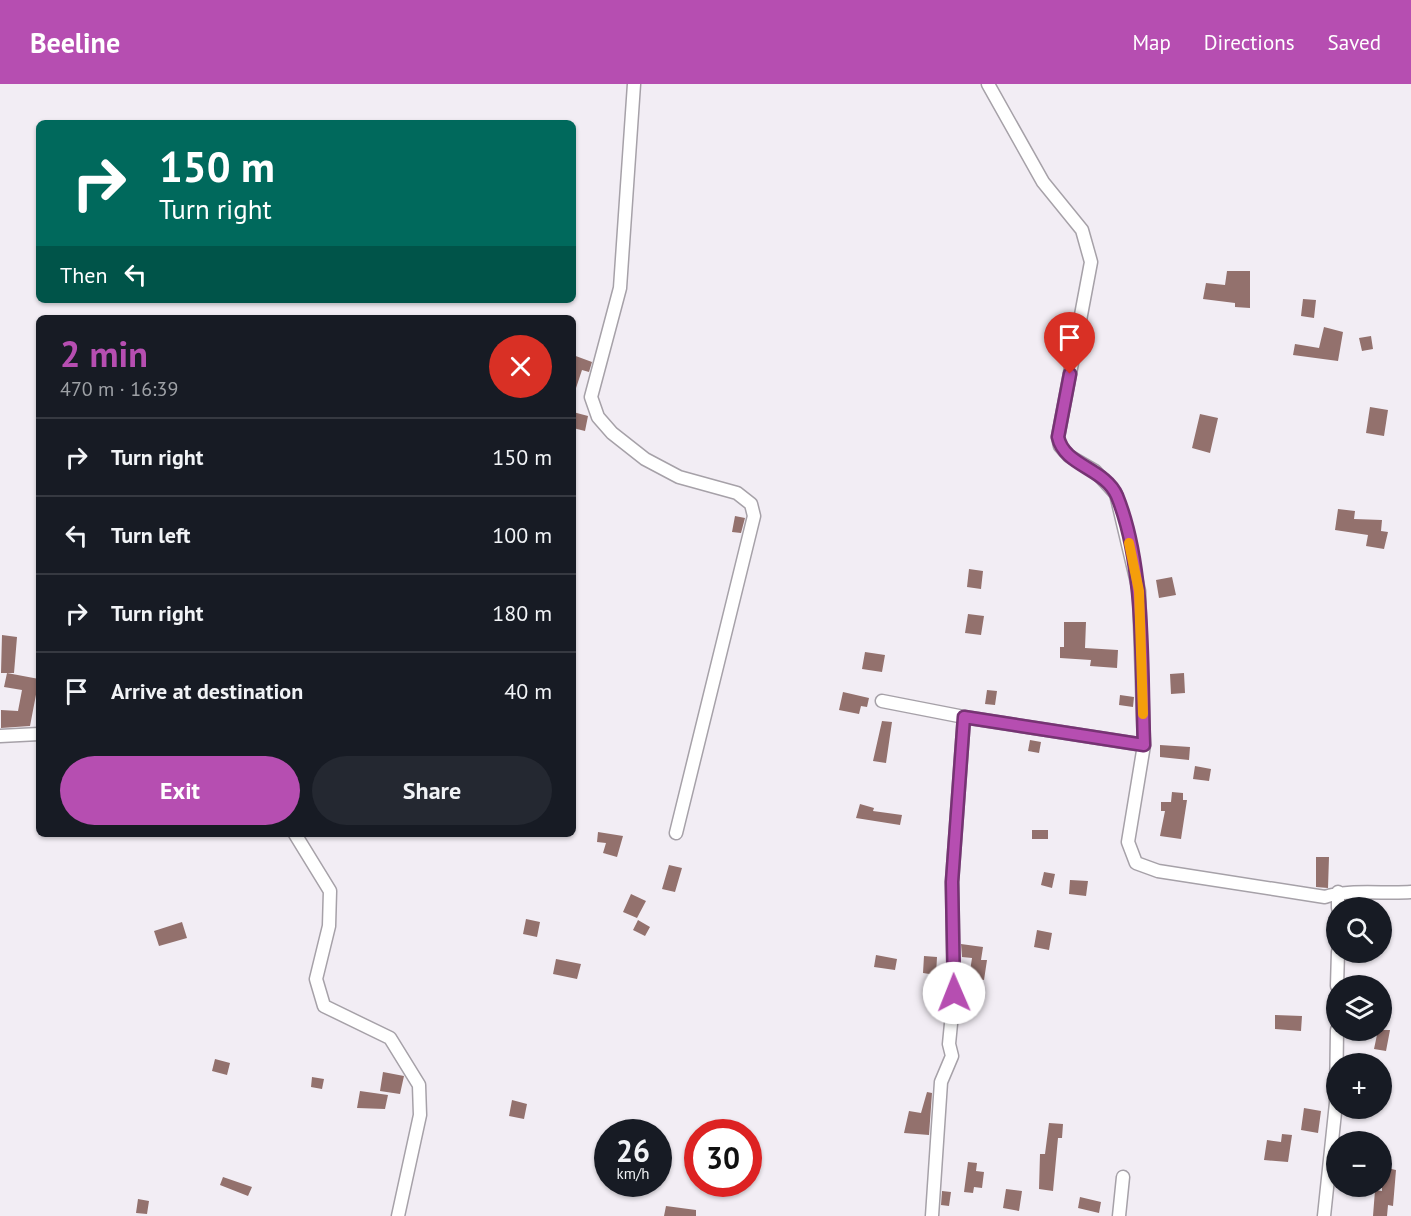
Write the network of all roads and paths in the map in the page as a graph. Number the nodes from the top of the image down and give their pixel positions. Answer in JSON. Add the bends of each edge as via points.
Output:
{"nodes":[{"id":1,"x":634,"y":84,"type":"edge"},
{"id":2,"x":988,"y":84,"type":"edge"},
{"id":3,"x":882,"y":701,"type":"dead end"},
{"id":4,"x":964,"y":717,"type":"junction"},
{"id":5,"x":36,"y":734,"type":"edge"},
{"id":6,"x":0,"y":736,"type":"edge"},
{"id":7,"x":1144,"y":745,"type":"junction"},
{"id":8,"x":676,"y":833,"type":"dead end"},
{"id":9,"x":297,"y":837,"type":"edge"},
{"id":10,"x":1338,"y":892,"type":"junction"},
{"id":11,"x":1411,"y":892,"type":"edge"},
{"id":12,"x":1338,"y":897,"type":"edge"},
{"id":13,"x":1337,"y":1041,"type":"edge"},
{"id":14,"x":1123,"y":1177,"type":"dead end"},
{"id":15,"x":398,"y":1216,"type":"edge"},
{"id":16,"x":932,"y":1216,"type":"edge"},
{"id":17,"x":1119,"y":1216,"type":"edge"},
{"id":18,"x":1324,"y":1216,"type":"edge"}],
"edges":[{"from":1,"to":8,"type":"street","via":[[620,288],[591,397],[598,417],[645,459],[679,477],[737,493],[751,504],[754,516]]},
{"from":2,"to":7,"type":"street","via":[[1043,182],[1082,230],[1091,262],[1058,437],[1069,456],[1095,471],[1116,494],[1139,591]]},
{"from":3,"to":4,"type":"street"},
{"from":4,"to":7,"type":"street"},
{"from":4,"to":16,"type":"street","via":[[952,882],[952,1056],[941,1082]]},
{"from":5,"to":6,"type":"street"},
{"from":7,"to":10,"type":"street","via":[[1128,842],[1136,863],[1158,871],[1325,897]]},
{"from":9,"to":15,"type":"street","via":[[330,891],[329,926],[316,979],[324,1006],[390,1038],[419,1084],[420,1115]]},
{"from":10,"to":11,"type":"street"},
{"from":10,"to":12,"type":"street"},
{"from":13,"to":18,"type":"street","via":[[1336,1103]]},
{"from":14,"to":17,"type":"street"}]}
